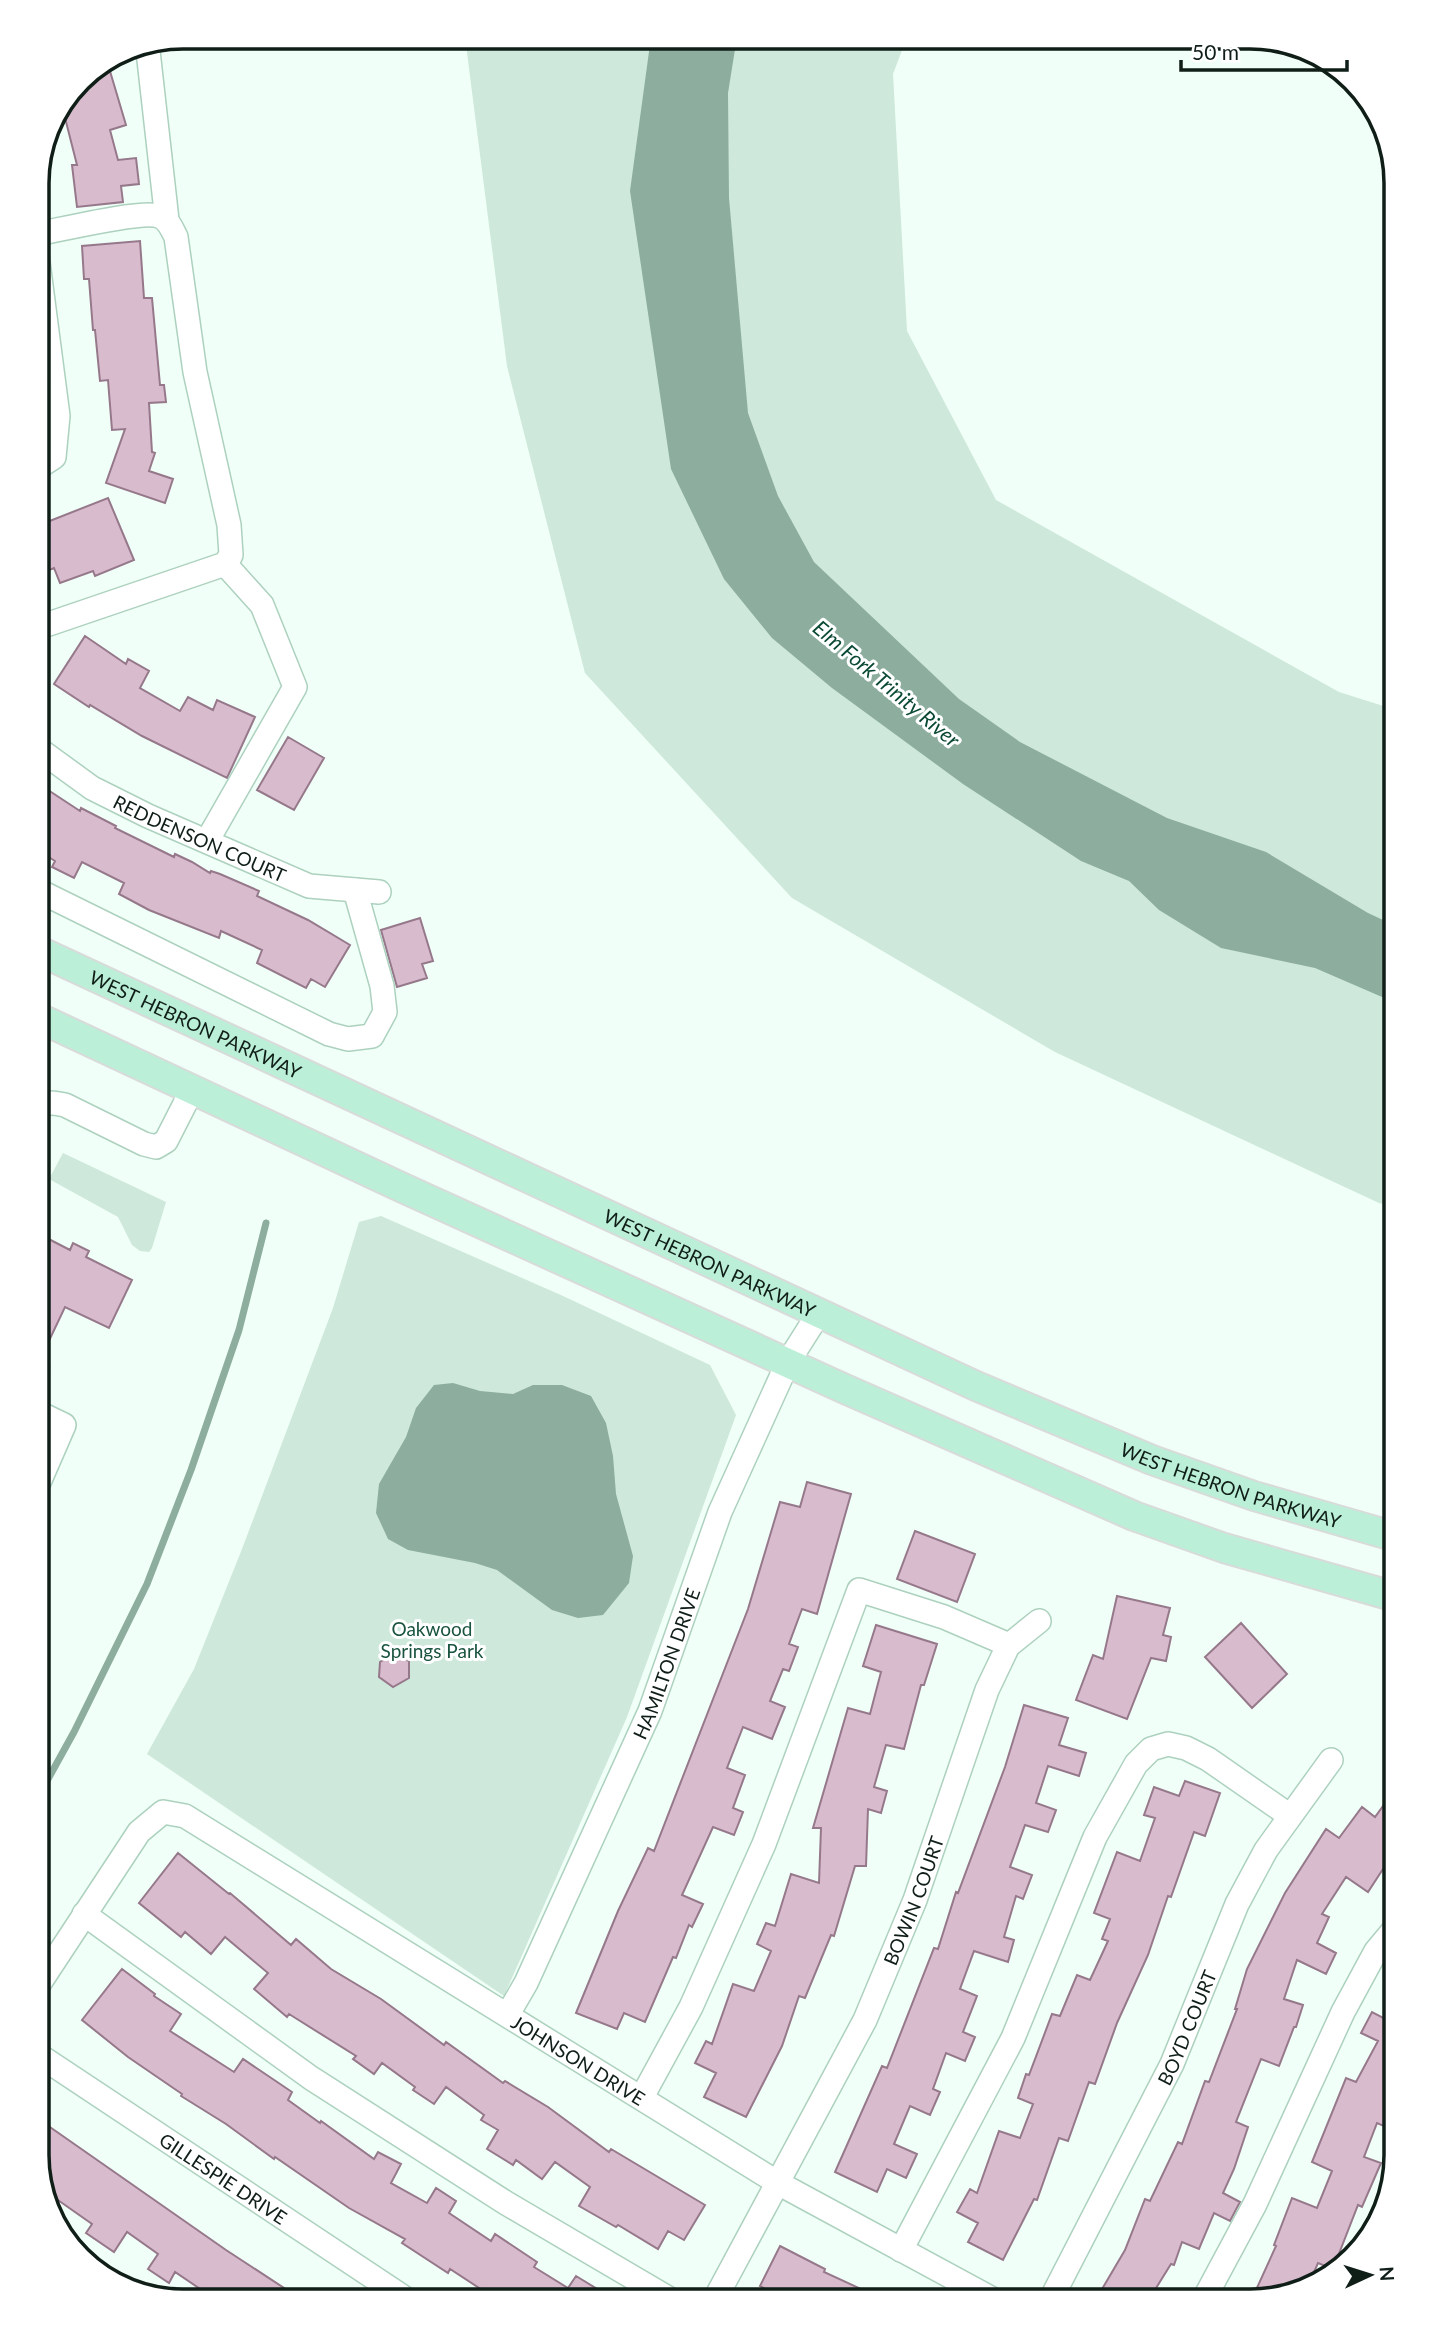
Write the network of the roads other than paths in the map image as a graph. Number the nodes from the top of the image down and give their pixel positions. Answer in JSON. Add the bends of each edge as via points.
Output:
{"nodes":[{"id":1,"x":148,"y":54,"type":"edge"},
{"id":2,"x":167,"y":220,"type":"junction"},
{"id":3,"x":49,"y":232,"type":"edge"},
{"id":4,"x":49,"y":347,"type":"edge"},
{"id":5,"x":49,"y":451,"type":"edge"},
{"id":6,"x":225,"y":564,"type":"junction"},
{"id":7,"x":49,"y":624,"type":"edge"},
{"id":8,"x":49,"y":757,"type":"edge"},
{"id":9,"x":207,"y":841,"type":"junction"},
{"id":10,"x":355,"y":890,"type":"junction"},
{"id":11,"x":379,"y":892,"type":"dead end"},
{"id":12,"x":49,"y":896,"type":"edge"},
{"id":13,"x":49,"y":956,"type":"edge"},
{"id":14,"x":49,"y":1022,"type":"edge"},
{"id":15,"x":193,"y":1088,"type":"junction"},
{"id":16,"x":49,"y":1103,"type":"edge"},
{"id":17,"x":819,"y":1313,"type":"junction"},
{"id":18,"x":788,"y":1362,"type":"junction"},
{"id":19,"x":49,"y":1418,"type":"edge"},
{"id":20,"x":49,"y":1459,"type":"edge"},
{"id":21,"x":1384,"y":1534,"type":"edge"},
{"id":22,"x":1384,"y":1594,"type":"edge"},
{"id":23,"x":1039,"y":1621,"type":"dead end"},
{"id":24,"x":1009,"y":1644,"type":"junction"},
{"id":25,"x":1331,"y":1760,"type":"dead end"},
{"id":26,"x":1290,"y":1816,"type":"junction"},
{"id":27,"x":84,"y":1914,"type":"junction"},
{"id":28,"x":1384,"y":1941,"type":"edge"},
{"id":29,"x":49,"y":1968,"type":"edge"},
{"id":30,"x":508,"y":2014,"type":"junction"},
{"id":31,"x":49,"y":2062,"type":"edge"},
{"id":32,"x":642,"y":2097,"type":"junction"},
{"id":33,"x":778,"y":2183,"type":"junction"},
{"id":34,"x":901,"y":2250,"type":"junction"},
{"id":35,"x":391,"y":2289,"type":"edge"},
{"id":36,"x":653,"y":2289,"type":"edge"},
{"id":37,"x":721,"y":2289,"type":"edge"},
{"id":38,"x":974,"y":2289,"type":"edge"},
{"id":39,"x":1056,"y":2289,"type":"edge"},
{"id":40,"x":1209,"y":2289,"type":"edge"}],
"edges":[{"from":1,"to":2,"type":"street"},
{"from":2,"to":3,"type":"street","via":[[157,215],[122,218]]},
{"from":2,"to":6,"type":"street","via":[[176,237],[195,372],[229,525],[231,555]]},
{"from":4,"to":5,"type":"street","via":[[58,416]]},
{"from":6,"to":7,"type":"street"},
{"from":6,"to":9,"type":"street","via":[[262,605],[295,687]]},
{"from":8,"to":9,"type":"street","name":"REDDENSON COURT","via":[[92,788]]},
{"from":9,"to":10,"type":"street","name":"REDDENSON COURT","via":[[309,886]]},
{"from":10,"to":11,"type":"street","name":"REDDENSON COURT"},
{"from":10,"to":12,"type":"street","via":[[386,1012],[372,1036],[348,1039],[329,1034]]},
{"from":13,"to":17,"type":"main road","name":"WEST HEBRON PARKWAY"},
{"from":14,"to":15,"type":"main road"},
{"from":15,"to":16,"type":"street","via":[[166,1142],[156,1147],[65,1105]]},
{"from":15,"to":18,"type":"main road"},
{"from":17,"to":18,"type":"street","name":"HAMILTON DRIVE"},
{"from":17,"to":21,"type":"main road","name":"WEST HEBRON PARKWAY","via":[[1152,1460]]},
{"from":18,"to":22,"type":"main road","via":[[1134,1517]]},
{"from":18,"to":30,"type":"street","name":"HAMILTON DRIVE","via":[[720,1512],[650,1711]]},
{"from":19,"to":20,"type":"street","via":[[64,1425]]},
{"from":23,"to":24,"type":"street","name":"BOWIN COURT"},
{"from":24,"to":32,"type":"street","via":[[859,1590],[764,1844],[691,2007]]},
{"from":24,"to":33,"type":"street","name":"BOWIN COURT","via":[[987,1690],[915,1900],[865,2020]]},
{"from":25,"to":26,"type":"street","name":"BOYD COURT"},
{"from":26,"to":34,"type":"street","via":[[1186,1748],[1168,1744],[1151,1749],[1136,1764],[1095,1837],[1013,2038]]},
{"from":26,"to":39,"type":"street","name":"BOYD COURT","via":[[1237,1904],[1172,2064]]},
{"from":27,"to":29,"type":"street"},
{"from":27,"to":30,"type":"street","name":"JOHNSON DRIVE","via":[[139,1832],[163,1812],[185,1816]]},
{"from":27,"to":36,"type":"street","via":[[311,2078],[506,2203]]},
{"from":28,"to":40,"type":"street","via":[[1343,2012],[1255,2204]]},
{"from":30,"to":32,"type":"street","name":"JOHNSON DRIVE"},
{"from":31,"to":35,"type":"street","name":"GILLESPIE DRIVE"},
{"from":32,"to":33,"type":"street","name":"JOHNSON DRIVE"},
{"from":33,"to":34,"type":"street","name":"JOHNSON DRIVE"},
{"from":33,"to":37,"type":"street","name":"BOWIN COURT"},
{"from":34,"to":38,"type":"street","name":"JOHNSON DRIVE"}]}
